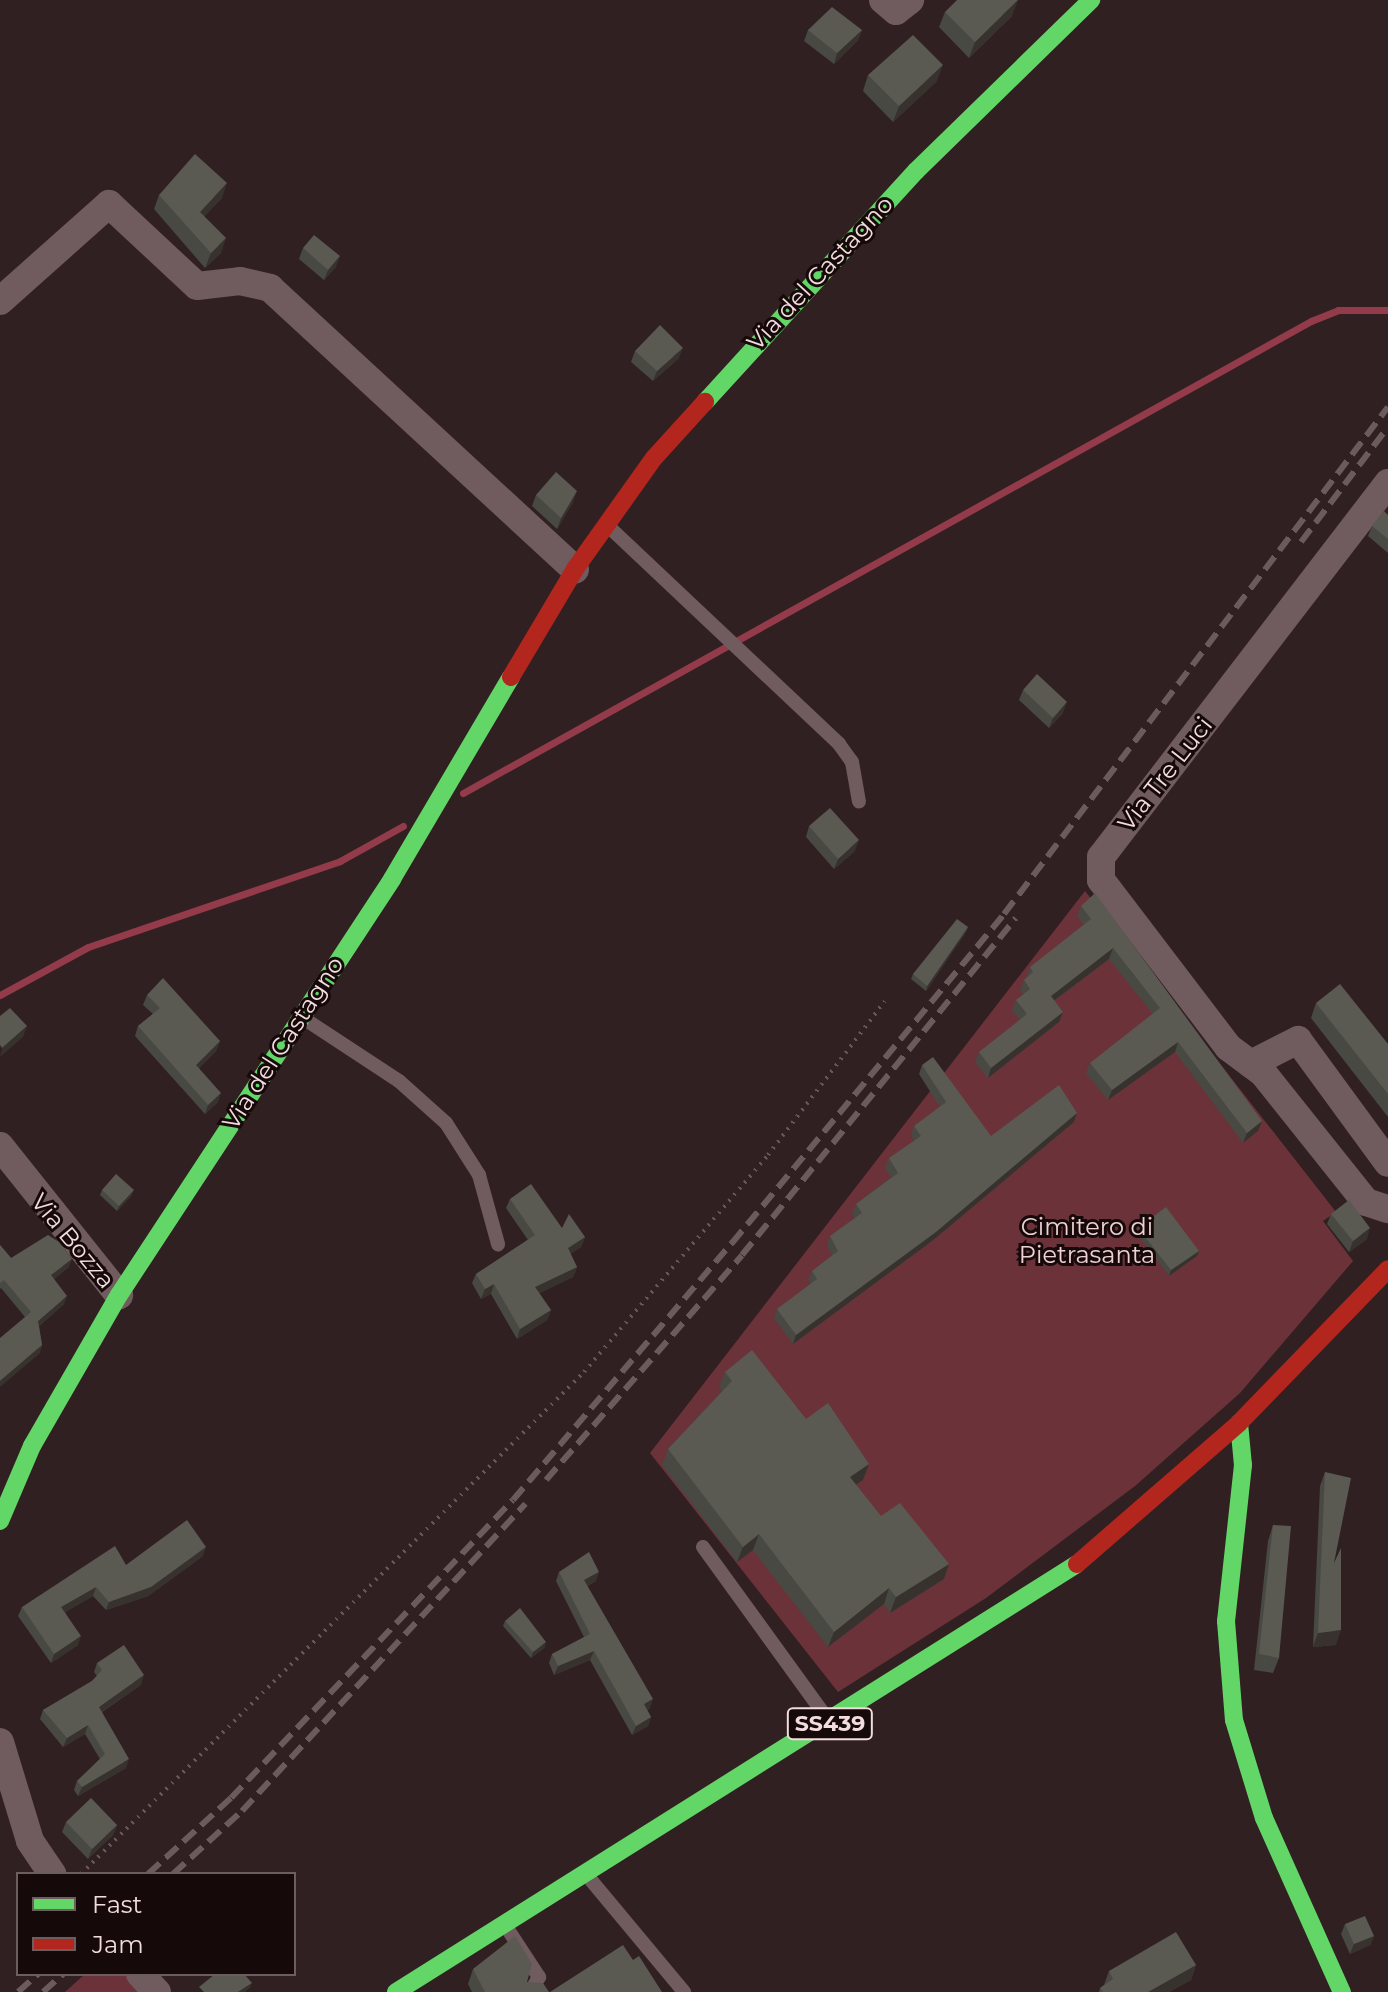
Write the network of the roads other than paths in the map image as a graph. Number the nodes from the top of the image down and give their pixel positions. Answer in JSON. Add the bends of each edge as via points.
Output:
{"nodes":[{"id":1,"x":883,"y":0,"type":"edge"},
{"id":2,"x":910,"y":0,"type":"edge"},
{"id":3,"x":1091,"y":0,"type":"edge"},
{"id":4,"x":1060,"y":10,"type":"edge"},
{"id":5,"x":0,"y":301,"type":"edge"},
{"id":6,"x":1388,"y":483,"type":"edge"},
{"id":7,"x":607,"y":525,"type":"junction"},
{"id":8,"x":575,"y":569,"type":"junction"},
{"id":9,"x":859,"y":801,"type":"dead end"},
{"id":10,"x":300,"y":1015,"type":"junction"},
{"id":11,"x":1251,"y":1064,"type":"junction"},
{"id":12,"x":0,"y":1146,"type":"edge"},
{"id":13,"x":1388,"y":1163,"type":"edge"},
{"id":14,"x":1388,"y":1209,"type":"edge"},
{"id":15,"x":498,"y":1244,"type":"dead end"},
{"id":16,"x":1388,"y":1269,"type":"edge"},
{"id":17,"x":119,"y":1295,"type":"junction"},
{"id":18,"x":1239,"y":1423,"type":"junction"},
{"id":19,"x":0,"y":1521,"type":"edge"},
{"id":20,"x":703,"y":1547,"type":"dead end"},
{"id":21,"x":831,"y":1724,"type":"junction"},
{"id":22,"x":0,"y":1742,"type":"edge"},
{"id":23,"x":51,"y":1872,"type":"edge"},
{"id":24,"x":587,"y":1875,"type":"junction"},
{"id":25,"x":505,"y":1924,"type":"junction"},
{"id":26,"x":142,"y":1976,"type":"edge"},
{"id":27,"x":157,"y":1992,"type":"edge"},
{"id":28,"x":396,"y":1992,"type":"edge"},
{"id":29,"x":530,"y":1992,"type":"edge"},
{"id":30,"x":684,"y":1992,"type":"edge"},
{"id":31,"x":1342,"y":1992,"type":"edge"}],
"edges":[{"from":1,"to":2,"type":"street","via":[[896,11]]},
{"from":3,"to":4,"type":"street","name":"Via del Castagno"},
{"from":4,"to":7,"type":"street","name":"Via del Castagno","via":[[702,400]]},
{"from":5,"to":8,"type":"street","via":[[58,243],[109,204],[197,286],[240,281],[270,288]]},
{"from":6,"to":11,"type":"street","name":"Via Tre Luci","via":[[1101,857],[1107,895],[1228,1047]]},
{"from":7,"to":8,"type":"street","name":"Via del Castagno"},
{"from":7,"to":9,"type":"lane","via":[[839,744],[852,762]]},
{"from":8,"to":10,"type":"street","name":"Via del Castagno","via":[[392,879]]},
{"from":10,"to":15,"type":"lane","via":[[399,1081],[446,1123],[479,1175]]},
{"from":10,"to":17,"type":"street","name":"Via del Castagno"},
{"from":11,"to":13,"type":"street","via":[[1298,1040]]},
{"from":11,"to":14,"type":"street","name":"Via Tre Luci","via":[[1366,1202]]},
{"from":12,"to":17,"type":"street","name":"Via Bozza"},
{"from":16,"to":18,"type":"street","number":"SS439"},
{"from":17,"to":19,"type":"street","name":"Via del Castagno","via":[[32,1446]]},
{"from":18,"to":21,"type":"street","number":"SS439","via":[[1066,1574]]},
{"from":18,"to":31,"type":"street","via":[[1243,1465],[1226,1621],[1234,1720],[1264,1818]]},
{"from":20,"to":21,"type":"lane"},
{"from":21,"to":24,"type":"street","number":"SS439"},
{"from":22,"to":23,"type":"street","via":[[30,1841]]},
{"from":24,"to":25,"type":"street","number":"SS439"},
{"from":24,"to":30,"type":"lane"},
{"from":25,"to":28,"type":"street","number":"SS439"},
{"from":25,"to":29,"type":"lane","via":[[539,1977]]},
{"from":26,"to":27,"type":"street"}]}
